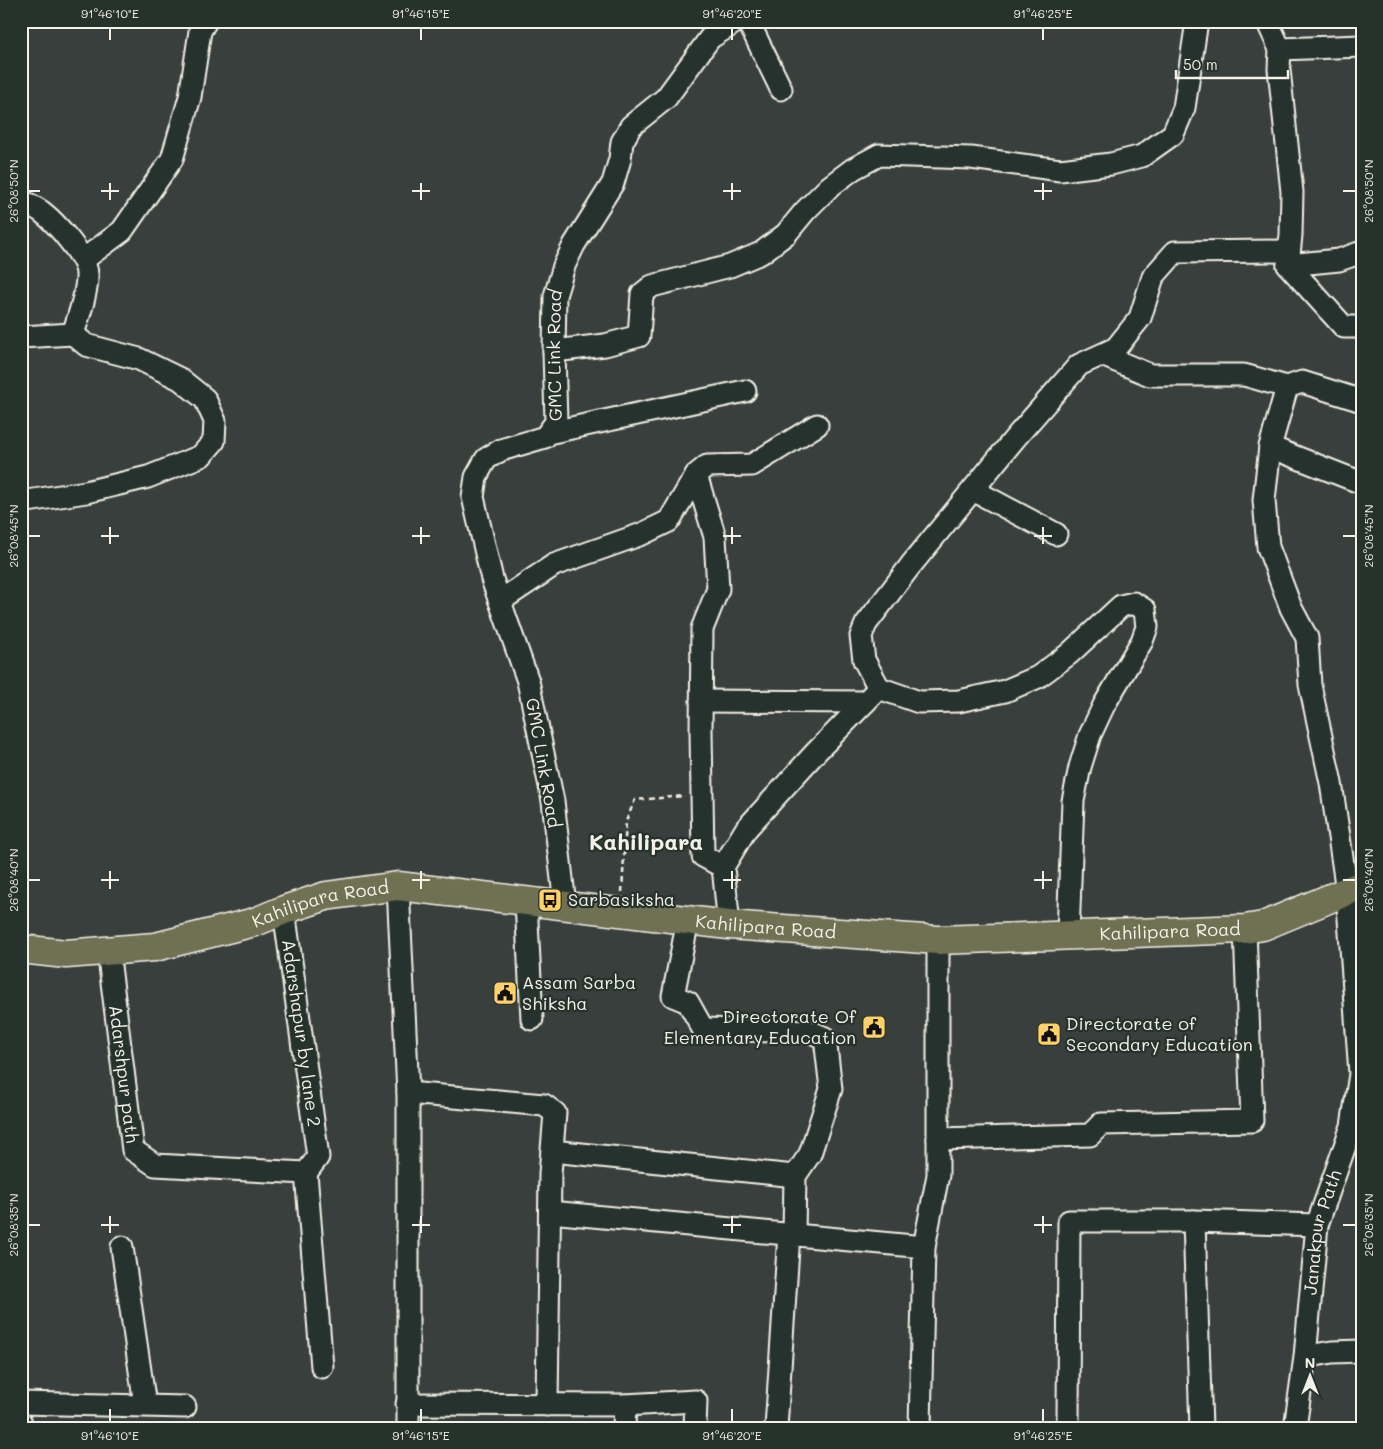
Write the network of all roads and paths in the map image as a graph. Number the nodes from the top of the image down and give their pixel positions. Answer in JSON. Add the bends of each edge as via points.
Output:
{"nodes":[{"id":1,"x":206,"y":21,"type":"edge"},
{"id":2,"x":737,"y":21,"type":"edge"},
{"id":3,"x":748,"y":21,"type":"edge"},
{"id":4,"x":1197,"y":21,"type":"edge"},
{"id":5,"x":1267,"y":21,"type":"edge"},
{"id":6,"x":1362,"y":46,"type":"edge"},
{"id":7,"x":1280,"y":49,"type":"junction"},
{"id":8,"x":781,"y":89,"type":"dead end"},
{"id":9,"x":21,"y":200,"type":"edge"},
{"id":10,"x":1362,"y":252,"type":"edge"},
{"id":11,"x":1288,"y":258,"type":"junction"},
{"id":12,"x":83,"y":260,"type":"junction"},
{"id":13,"x":1362,"y":327,"type":"edge"},
{"id":14,"x":72,"y":334,"type":"junction"},
{"id":15,"x":21,"y":337,"type":"edge"},
{"id":16,"x":554,"y":351,"type":"junction"},
{"id":17,"x":1102,"y":354,"type":"junction"},
{"id":18,"x":1286,"y":387,"type":"junction"},
{"id":19,"x":745,"y":391,"type":"dead end"},
{"id":20,"x":1362,"y":401,"type":"edge"},
{"id":21,"x":817,"y":425,"type":"dead end"},
{"id":22,"x":548,"y":433,"type":"junction"},
{"id":23,"x":1270,"y":446,"type":"junction"},
{"id":24,"x":696,"y":475,"type":"junction"},
{"id":25,"x":1362,"y":483,"type":"edge"},
{"id":26,"x":973,"y":490,"type":"junction"},
{"id":27,"x":21,"y":502,"type":"edge"},
{"id":28,"x":1056,"y":534,"type":"dead end"},
{"id":29,"x":500,"y":600,"type":"junction"},
{"id":30,"x":872,"y":695,"type":"junction"},
{"id":31,"x":701,"y":701,"type":"junction"},
{"id":32,"x":702,"y":794,"type":"junction"},
{"id":33,"x":723,"y":867,"type":"junction"},
{"id":34,"x":398,"y":886,"type":"junction"},
{"id":35,"x":1354,"y":888,"type":"edge"},
{"id":36,"x":622,"y":893,"type":"dead end"},
{"id":37,"x":526,"y":902,"type":"junction"},
{"id":38,"x":565,"y":905,"type":"junction"},
{"id":39,"x":284,"y":910,"type":"junction"},
{"id":40,"x":688,"y":920,"type":"junction"},
{"id":41,"x":729,"y":925,"type":"junction"},
{"id":42,"x":1245,"y":929,"type":"junction"},
{"id":43,"x":1068,"y":935,"type":"junction"},
{"id":44,"x":938,"y":940,"type":"junction"},
{"id":45,"x":21,"y":949,"type":"edge"},
{"id":46,"x":108,"y":950,"type":"junction"},
{"id":47,"x":532,"y":1019,"type":"dead end"},
{"id":48,"x":408,"y":1093,"type":"junction"},
{"id":49,"x":938,"y":1139,"type":"junction"},
{"id":50,"x":552,"y":1151,"type":"junction"},
{"id":51,"x":312,"y":1165,"type":"junction"},
{"id":52,"x":794,"y":1176,"type":"junction"},
{"id":53,"x":550,"y":1212,"type":"junction"},
{"id":54,"x":1194,"y":1220,"type":"junction"},
{"id":55,"x":1317,"y":1225,"type":"junction"},
{"id":56,"x":792,"y":1235,"type":"junction"},
{"id":57,"x":122,"y":1247,"type":"dead end"},
{"id":58,"x":924,"y":1247,"type":"junction"},
{"id":59,"x":1362,"y":1351,"type":"edge"},
{"id":60,"x":1305,"y":1357,"type":"junction"},
{"id":61,"x":322,"y":1367,"type":"dead end"},
{"id":62,"x":21,"y":1403,"type":"edge"},
{"id":63,"x":407,"y":1404,"type":"junction"},
{"id":64,"x":145,"y":1405,"type":"junction"},
{"id":65,"x":625,"y":1405,"type":"junction"},
{"id":66,"x":548,"y":1406,"type":"junction"},
{"id":67,"x":185,"y":1407,"type":"dead end"},
{"id":68,"x":21,"y":1423,"type":"edge"},
{"id":69,"x":23,"y":1428,"type":"edge"},
{"id":70,"x":408,"y":1428,"type":"edge"},
{"id":71,"x":624,"y":1428,"type":"edge"},
{"id":72,"x":695,"y":1428,"type":"edge"},
{"id":73,"x":776,"y":1428,"type":"edge"},
{"id":74,"x":920,"y":1428,"type":"edge"},
{"id":75,"x":1068,"y":1428,"type":"edge"},
{"id":76,"x":1201,"y":1428,"type":"edge"},
{"id":77,"x":1295,"y":1428,"type":"edge"}],
"edges":[{"from":1,"to":12,"type":"street","via":[[200,31],[190,97],[172,159],[122,230]]},
{"from":2,"to":16,"type":"street","name":"GMC Link Road","via":[[710,38],[666,98],[631,126],[622,142],[614,183],[564,266],[555,296]]},
{"from":3,"to":8,"type":"street"},
{"from":4,"to":16,"type":"street","via":[[1184,108],[1173,134],[1142,156],[1111,164],[1060,170],[971,158],[879,155],[830,187],[786,234],[761,253],[730,266],[652,286],[642,294],[639,336],[604,345]]},
{"from":5,"to":7,"type":"street"},
{"from":6,"to":7,"type":"street"},
{"from":7,"to":11,"type":"street","via":[[1279,69],[1292,192]]},
{"from":9,"to":12,"type":"street","via":[[62,231]]},
{"from":10,"to":11,"type":"street","via":[[1339,260]]},
{"from":11,"to":13,"type":"street","via":[[1344,327]]},
{"from":11,"to":17,"type":"street","via":[[1175,252],[1153,277],[1140,318],[1116,348]]},
{"from":12,"to":14,"type":"street","via":[[88,273],[82,307]]},
{"from":14,"to":15,"type":"street"},
{"from":14,"to":27,"type":"street","via":[[86,345],[139,359],[180,379],[205,399],[215,421],[214,441],[201,456],[148,477],[86,492]]},
{"from":16,"to":22,"type":"street","name":"GMC Link Road","via":[[556,422]]},
{"from":17,"to":18,"type":"street","via":[[1150,375],[1244,375]]},
{"from":17,"to":26,"type":"street","via":[[1079,366]]},
{"from":18,"to":20,"type":"street","via":[[1302,382]]},
{"from":18,"to":23,"type":"street","name":"Janakpur Path"},
{"from":19,"to":22,"type":"street"},
{"from":21,"to":24,"type":"street","via":[[752,465],[707,466]]},
{"from":22,"to":29,"type":"street","name":"GMC Link Road","via":[[545,437],[493,454],[476,476],[473,497]]},
{"from":23,"to":25,"type":"street"},
{"from":23,"to":35,"type":"street","name":"Janakpur Path","via":[[1264,500],[1268,547],[1291,608],[1307,638],[1310,685]]},
{"from":24,"to":29,"type":"street","via":[[669,521],[554,565]]},
{"from":24,"to":31,"type":"street","via":[[715,537],[718,589],[702,629]]},
{"from":26,"to":28,"type":"street"},
{"from":26,"to":30,"type":"street","via":[[866,624],[862,636],[864,660]]},
{"from":29,"to":38,"type":"street","name":"GMC Link Road","via":[[528,681],[553,801]]},
{"from":30,"to":31,"type":"street"},
{"from":30,"to":33,"type":"street","via":[[746,829]]},
{"from":30,"to":43,"type":"street","via":[[919,702],[959,701],[1005,691],[1038,677],[1069,654],[1121,606],[1134,602],[1145,610],[1147,627],[1142,641],[1104,705],[1080,767],[1073,801]]},
{"from":31,"to":32,"type":"street"},
{"from":32,"to":33,"type":"street","via":[[703,856]]},
{"from":32,"to":36,"type":"path","via":[[634,800],[626,821]]},
{"from":33,"to":41,"type":"street"},
{"from":34,"to":37,"type":"main road","name":"Kahilipara Road"},
{"from":34,"to":39,"type":"main road","name":"Kahilipara Road","via":[[326,896]]},
{"from":34,"to":48,"type":"street"},
{"from":35,"to":42,"type":"main road","name":"Kahilipara Road","via":[[1263,926]]},
{"from":35,"to":55,"type":"street","name":"Janakpur Path","via":[[1360,1074],[1352,1126]]},
{"from":37,"to":38,"type":"main road","name":"Kahilipara Road"},
{"from":37,"to":47,"type":"street"},
{"from":38,"to":40,"type":"main road","name":"Kahilipara Road"},
{"from":39,"to":46,"type":"main road","name":"Kahilipara Road","via":[[255,922],[155,947]]},
{"from":39,"to":51,"type":"street","name":"Adarshapur by lane 2"},
{"from":40,"to":41,"type":"main road","name":"Kahilipara Road"},
{"from":40,"to":52,"type":"street","via":[[673,996],[688,1002],[703,1029],[811,1032],[826,1038],[831,1089],[810,1154]]},
{"from":41,"to":44,"type":"main road","name":"Kahilipara Road"},
{"from":42,"to":43,"type":"main road","name":"Kahilipara Road"},
{"from":42,"to":49,"type":"street","via":[[1252,1121],[1101,1124],[1090,1135]]},
{"from":43,"to":44,"type":"main road","name":"Kahilipara Road"},
{"from":44,"to":49,"type":"street"},
{"from":45,"to":46,"type":"main road","name":"Kahilipara Road","via":[[66,954]]},
{"from":46,"to":51,"type":"street","name":"Adarshpur path","via":[[132,1150],[155,1166]]},
{"from":48,"to":50,"type":"street","via":[[544,1105],[555,1113]]},
{"from":48,"to":63,"type":"street"},
{"from":49,"to":58,"type":"street","via":[[938,1175]]},
{"from":50,"to":52,"type":"street"},
{"from":50,"to":53,"type":"street"},
{"from":51,"to":61,"type":"street","name":"Adarshapur by lane 2"},
{"from":52,"to":56,"type":"street"},
{"from":53,"to":56,"type":"street"},
{"from":53,"to":66,"type":"street"},
{"from":54,"to":55,"type":"street"},
{"from":54,"to":75,"type":"street","via":[[1069,1220]]},
{"from":54,"to":76,"type":"street"},
{"from":55,"to":60,"type":"street","name":"Janakpur Path"},
{"from":56,"to":58,"type":"street"},
{"from":56,"to":73,"type":"street"},
{"from":57,"to":64,"type":"street"},
{"from":58,"to":74,"type":"street"},
{"from":59,"to":60,"type":"street"},
{"from":60,"to":77,"type":"street","name":"Janakpur Path"},
{"from":62,"to":64,"type":"street"},
{"from":63,"to":66,"type":"street"},
{"from":63,"to":70,"type":"street"},
{"from":64,"to":67,"type":"street"},
{"from":65,"to":66,"type":"street"},
{"from":65,"to":71,"type":"street"},
{"from":65,"to":72,"type":"street","via":[[696,1401]]},
{"from":68,"to":69,"type":"street"}]}
